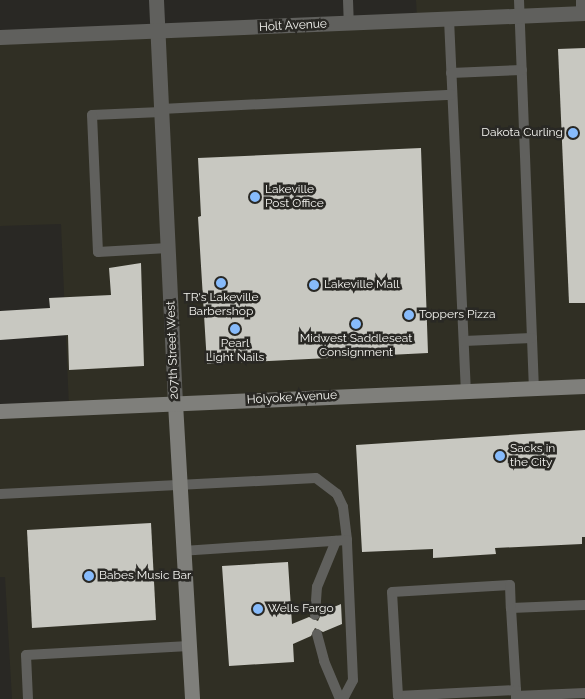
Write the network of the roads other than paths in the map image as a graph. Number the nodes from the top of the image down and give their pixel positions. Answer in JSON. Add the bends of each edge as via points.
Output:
{"nodes":[{"id":1,"x":156,"y":0,"type":"edge"},
{"id":2,"x":348,"y":0,"type":"edge"},
{"id":3,"x":519,"y":0,"type":"edge"},
{"id":4,"x":582,"y":9,"type":"edge"},
{"id":5,"x":520,"y":16,"type":"junction"},
{"id":6,"x":449,"y":18,"type":"junction"},
{"id":7,"x":349,"y":23,"type":"junction"},
{"id":8,"x":158,"y":31,"type":"junction"},
{"id":9,"x":0,"y":38,"type":"edge"},
{"id":10,"x":522,"y":70,"type":"junction"},
{"id":11,"x":451,"y":73,"type":"junction"},
{"id":12,"x":452,"y":95,"type":"junction"},
{"id":13,"x":161,"y":111,"type":"junction"},
{"id":14,"x":168,"y":248,"type":"junction"},
{"id":15,"x":532,"y":338,"type":"junction"},
{"id":16,"x":464,"y":341,"type":"junction"},
{"id":17,"x":585,"y":386,"type":"edge"},
{"id":18,"x":534,"y":388,"type":"junction"},
{"id":19,"x":466,"y":391,"type":"junction"},
{"id":20,"x":175,"y":403,"type":"junction"},
{"id":21,"x":0,"y":411,"type":"edge"},
{"id":22,"x":179,"y":485,"type":"junction"},
{"id":23,"x":0,"y":494,"type":"edge"},
{"id":24,"x":347,"y":540,"type":"junction"},
{"id":25,"x":336,"y":541,"type":"junction"},
{"id":26,"x":183,"y":551,"type":"junction"},
{"id":27,"x":585,"y":605,"type":"edge"},
{"id":28,"x":511,"y":608,"type":"junction"},
{"id":29,"x":315,"y":614,"type":"dead end"},
{"id":30,"x":317,"y":634,"type":"dead end"},
{"id":31,"x":189,"y":646,"type":"junction"},
{"id":32,"x":585,"y":693,"type":"edge"},
{"id":33,"x":516,"y":695,"type":"edge"},
{"id":34,"x":28,"y":699,"type":"edge"},
{"id":35,"x":192,"y":699,"type":"edge"},
{"id":36,"x":342,"y":699,"type":"edge"}],
"edges":[{"from":1,"to":8,"type":"street","name":"207th Street West"},
{"from":2,"to":7,"type":"lane"},
{"from":3,"to":5,"type":"lane"},
{"from":4,"to":5,"type":"street","name":"Holt Avenue"},
{"from":5,"to":6,"type":"street","name":"Holt Avenue"},
{"from":5,"to":10,"type":"lane"},
{"from":6,"to":7,"type":"street","name":"Holt Avenue"},
{"from":6,"to":11,"type":"lane"},
{"from":7,"to":8,"type":"street","name":"Holt Avenue"},
{"from":8,"to":9,"type":"street","name":"Holt Avenue"},
{"from":8,"to":13,"type":"street","name":"207th Street West"},
{"from":10,"to":11,"type":"lane"},
{"from":10,"to":15,"type":"lane"},
{"from":11,"to":12,"type":"lane"},
{"from":12,"to":13,"type":"lane"},
{"from":12,"to":16,"type":"lane"},
{"from":13,"to":14,"type":"street","name":"207th Street West"},
{"from":13,"to":14,"type":"lane","via":[[92,115],[98,252]]},
{"from":14,"to":20,"type":"street","name":"207th Street West"},
{"from":15,"to":16,"type":"lane"},
{"from":15,"to":18,"type":"lane"},
{"from":16,"to":19,"type":"lane"},
{"from":17,"to":18,"type":"street","name":"Holyoke Avenue"},
{"from":18,"to":19,"type":"street","name":"Holyoke Avenue"},
{"from":19,"to":20,"type":"street","name":"Holyoke Avenue"},
{"from":20,"to":21,"type":"street","name":"Holyoke Avenue"},
{"from":20,"to":22,"type":"street","name":"207th Street West"},
{"from":22,"to":23,"type":"lane"},
{"from":22,"to":24,"type":"lane","via":[[316,478],[337,494],[343,507]]},
{"from":22,"to":26,"type":"street","name":"207th Street West"},
{"from":24,"to":25,"type":"lane"},
{"from":24,"to":36,"type":"lane","via":[[353,680]]},
{"from":25,"to":26,"type":"lane"},
{"from":25,"to":29,"type":"lane","via":[[321,573]]},
{"from":26,"to":31,"type":"street","name":"207th Street West"},
{"from":27,"to":28,"type":"lane"},
{"from":28,"to":33,"type":"lane"},
{"from":28,"to":33,"type":"lane","via":[[510,585],[392,592],[398,696]]},
{"from":30,"to":36,"type":"lane","via":[[324,662]]},
{"from":31,"to":34,"type":"lane","via":[[26,655]]},
{"from":31,"to":35,"type":"street","name":"207th Street West"},
{"from":32,"to":33,"type":"lane"}]}
